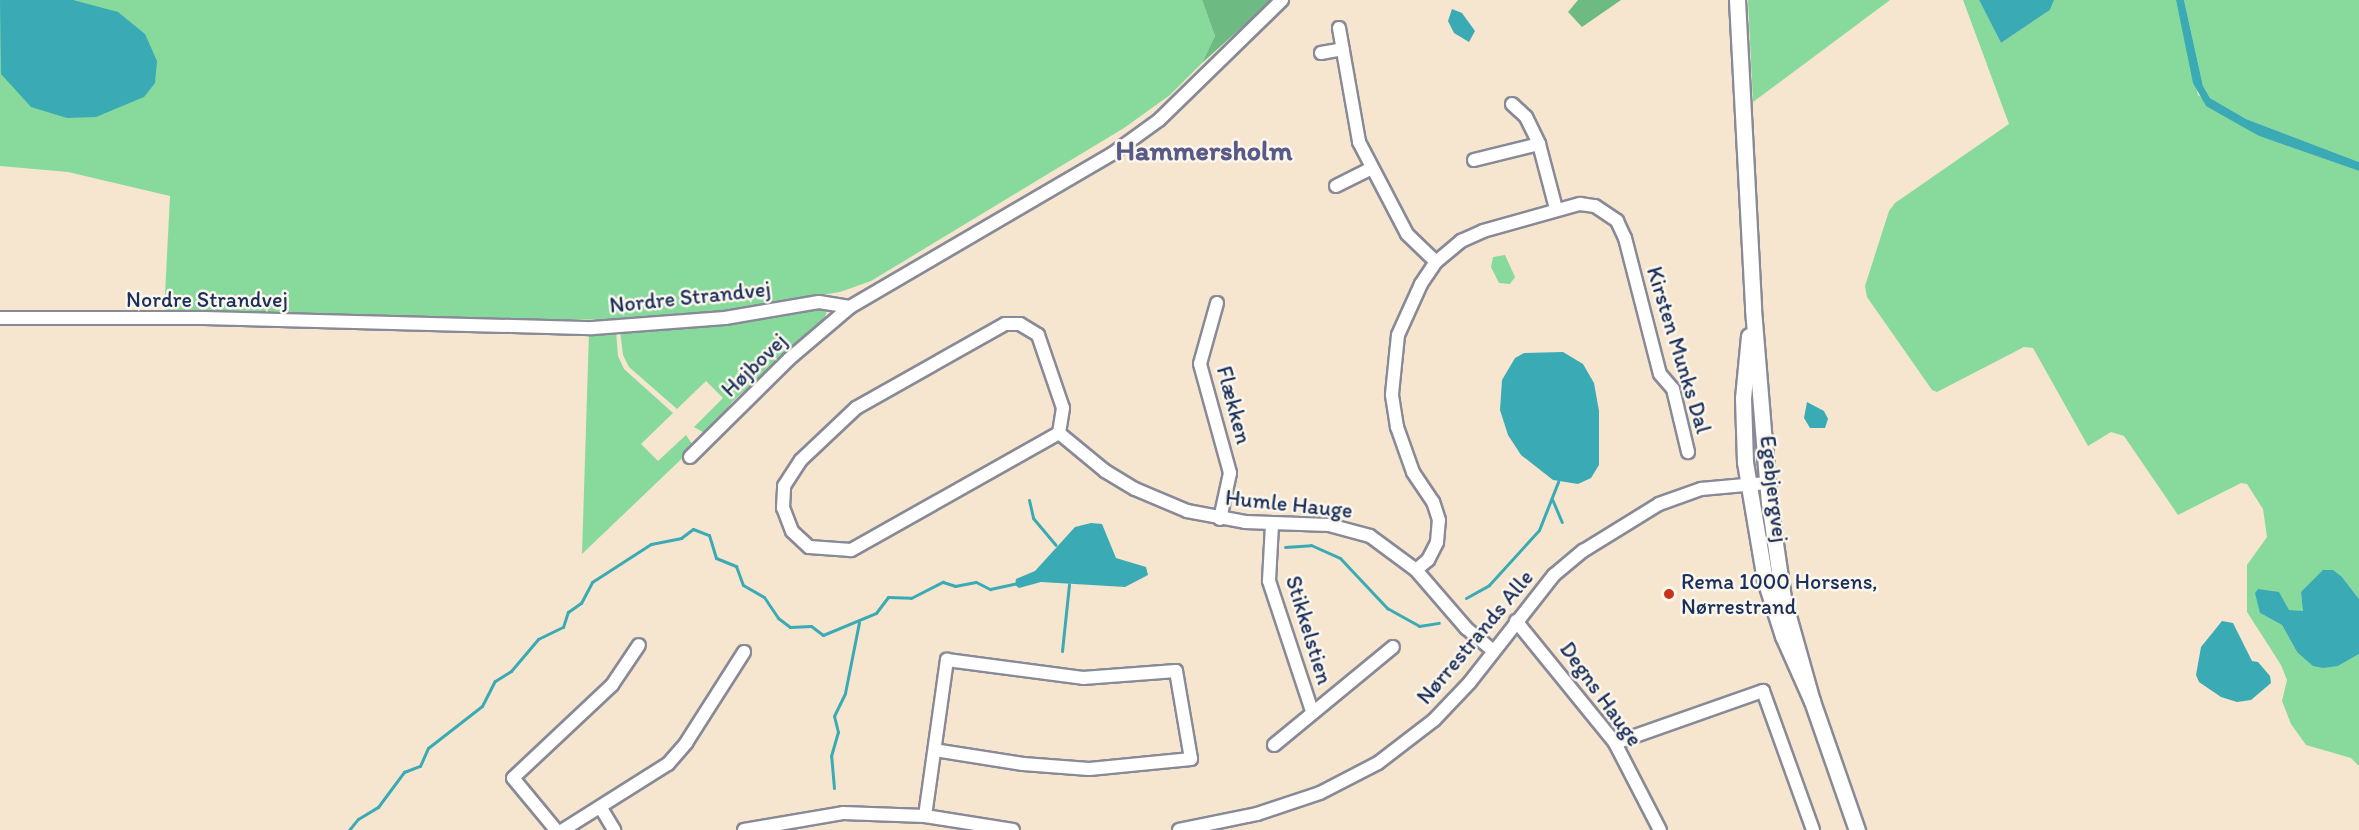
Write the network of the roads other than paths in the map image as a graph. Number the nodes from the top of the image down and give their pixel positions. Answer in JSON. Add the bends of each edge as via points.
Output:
{"nodes":[{"id":1,"x":1282,"y":0,"type":"edge"},
{"id":2,"x":1737,"y":0,"type":"edge"},
{"id":3,"x":1339,"y":28,"type":"dead end"},
{"id":4,"x":1343,"y":49,"type":"junction"},
{"id":5,"x":1321,"y":53,"type":"dead end"},
{"id":6,"x":1512,"y":104,"type":"dead end"},
{"id":7,"x":1539,"y":144,"type":"junction"},
{"id":8,"x":1474,"y":160,"type":"dead end"},
{"id":9,"x":1372,"y":168,"type":"junction"},
{"id":10,"x":1336,"y":186,"type":"dead end"},
{"id":11,"x":1557,"y":209,"type":"junction"},
{"id":12,"x":1436,"y":262,"type":"junction"},
{"id":13,"x":1217,"y":303,"type":"dead end"},
{"id":14,"x":850,"y":307,"type":"junction"},
{"id":15,"x":1753,"y":309,"type":"junction"},
{"id":16,"x":0,"y":318,"type":"edge"},
{"id":17,"x":1059,"y":433,"type":"junction"},
{"id":18,"x":1688,"y":452,"type":"dead end"},
{"id":19,"x":690,"y":457,"type":"dead end"},
{"id":20,"x":1767,"y":483,"type":"junction"},
{"id":21,"x":1747,"y":484,"type":"junction"},
{"id":22,"x":1220,"y":519,"type":"junction"},
{"id":23,"x":1272,"y":525,"type":"junction"},
{"id":24,"x":1416,"y":570,"type":"junction"},
{"id":25,"x":1783,"y":598,"type":"junction"},
{"id":26,"x":1516,"y":621,"type":"junction"},
{"id":27,"x":639,"y":645,"type":"dead end"},
{"id":28,"x":1393,"y":646,"type":"dead end"},
{"id":29,"x":1493,"y":651,"type":"junction"},
{"id":30,"x":744,"y":652,"type":"dead end"},
{"id":31,"x":1812,"y":701,"type":"junction"},
{"id":32,"x":1312,"y":711,"type":"junction"},
{"id":33,"x":1615,"y":743,"type":"junction"},
{"id":34,"x":1274,"y":745,"type":"dead end"},
{"id":35,"x":935,"y":750,"type":"junction"},
{"id":36,"x":601,"y":808,"type":"junction"},
{"id":37,"x":925,"y":816,"type":"junction"},
{"id":38,"x":556,"y":830,"type":"edge"},
{"id":39,"x":563,"y":830,"type":"edge"},
{"id":40,"x":614,"y":830,"type":"edge"},
{"id":41,"x":744,"y":830,"type":"edge"},
{"id":42,"x":1013,"y":830,"type":"edge"},
{"id":43,"x":1179,"y":830,"type":"edge"},
{"id":44,"x":1660,"y":830,"type":"edge"},
{"id":45,"x":1813,"y":830,"type":"edge"},
{"id":46,"x":1857,"y":830,"type":"edge"}],
"edges":[{"from":1,"to":14,"type":"street","via":[[1167,113],[1112,154]]},
{"from":2,"to":15,"type":"street","name":"Egebjergvej"},
{"from":3,"to":4,"type":"street"},
{"from":4,"to":5,"type":"street"},
{"from":4,"to":9,"type":"street","via":[[1359,142]]},
{"from":6,"to":7,"type":"street","via":[[1526,117]]},
{"from":7,"to":8,"type":"street"},
{"from":7,"to":11,"type":"street"},
{"from":9,"to":10,"type":"street"},
{"from":9,"to":12,"type":"street","via":[[1407,234]]},
{"from":11,"to":12,"type":"street","name":"Kirsten Munks Dal","via":[[1483,231],[1461,241]]},
{"from":11,"to":18,"type":"street","name":"Kirsten Munks Dal","via":[[1595,206],[1617,221],[1625,238],[1660,374],[1673,388]]},
{"from":12,"to":24,"type":"street","name":"Kirsten Munks Dal","via":[[1421,284],[1398,335],[1394,363],[1397,427],[1413,472],[1433,502],[1438,520],[1437,542],[1428,561]]},
{"from":13,"to":22,"type":"street","name":"Flækken","via":[[1200,364],[1230,473]]},
{"from":14,"to":16,"type":"street","name":"Nordre Strandvej","via":[[819,303],[725,318],[593,328],[204,318]]},
{"from":14,"to":19,"type":"street","name":"Højbovej","via":[[789,359]]},
{"from":15,"to":20,"type":"street","name":"Egebjergvej"},
{"from":15,"to":21,"type":"street","name":"Egebjergvej","via":[[1743,398]]},
{"from":17,"to":17,"type":"street","via":[[851,550],[809,547],[792,531],[783,508],[784,486],[801,460],[856,408],[1005,324],[1020,324],[1038,335],[1064,408]]},
{"from":17,"to":22,"type":"street","name":"Humle Hauge","via":[[1105,471],[1135,489],[1167,504]]},
{"from":20,"to":21,"type":"street","name":"Nørrestrands Alle"},
{"from":20,"to":25,"type":"street","name":"Egebjergvej"},
{"from":21,"to":25,"type":"street","via":[[1760,493],[1770,555]]},
{"from":21,"to":26,"type":"street","name":"Nørrestrands Alle","via":[[1701,489],[1638,515],[1554,575]]},
{"from":21,"to":31,"type":"street","name":"Egebjergvej","via":[[1773,607]]},
{"from":22,"to":23,"type":"street","name":"Humle Hauge"},
{"from":23,"to":24,"type":"street","name":"Humle Hauge","via":[[1350,528],[1389,548]]},
{"from":23,"to":32,"type":"street","name":"Stikkelstien","via":[[1269,581]]},
{"from":24,"to":29,"type":"street","name":"Humle Hauge","via":[[1466,628]]},
{"from":25,"to":31,"type":"street","name":"Egebjergvej"},
{"from":26,"to":29,"type":"street","name":"Nørrestrands Alle"},
{"from":26,"to":33,"type":"street","name":"Degns Hauge"},
{"from":27,"to":38,"type":"street","via":[[612,685],[513,778]]},
{"from":28,"to":32,"type":"street","name":"Stikkelstien"},
{"from":29,"to":43,"type":"street","name":"Nørrestrands Alle","via":[[1434,720],[1378,763],[1320,793],[1257,814]]},
{"from":30,"to":36,"type":"street","via":[[668,765]]},
{"from":31,"to":46,"type":"street","name":"Egebjergvej"},
{"from":32,"to":34,"type":"street","name":"Stikkelstien"},
{"from":33,"to":44,"type":"street","name":"Degns Hauge"},
{"from":33,"to":45,"type":"street","via":[[1763,691]]},
{"from":35,"to":35,"type":"street","via":[[947,660],[1083,678],[1176,671],[1191,759],[1089,769],[1023,764]]},
{"from":35,"to":37,"type":"street"},
{"from":36,"to":39,"type":"street"},
{"from":36,"to":40,"type":"street"},
{"from":37,"to":41,"type":"street","via":[[843,813]]},
{"from":37,"to":42,"type":"street"}]}
